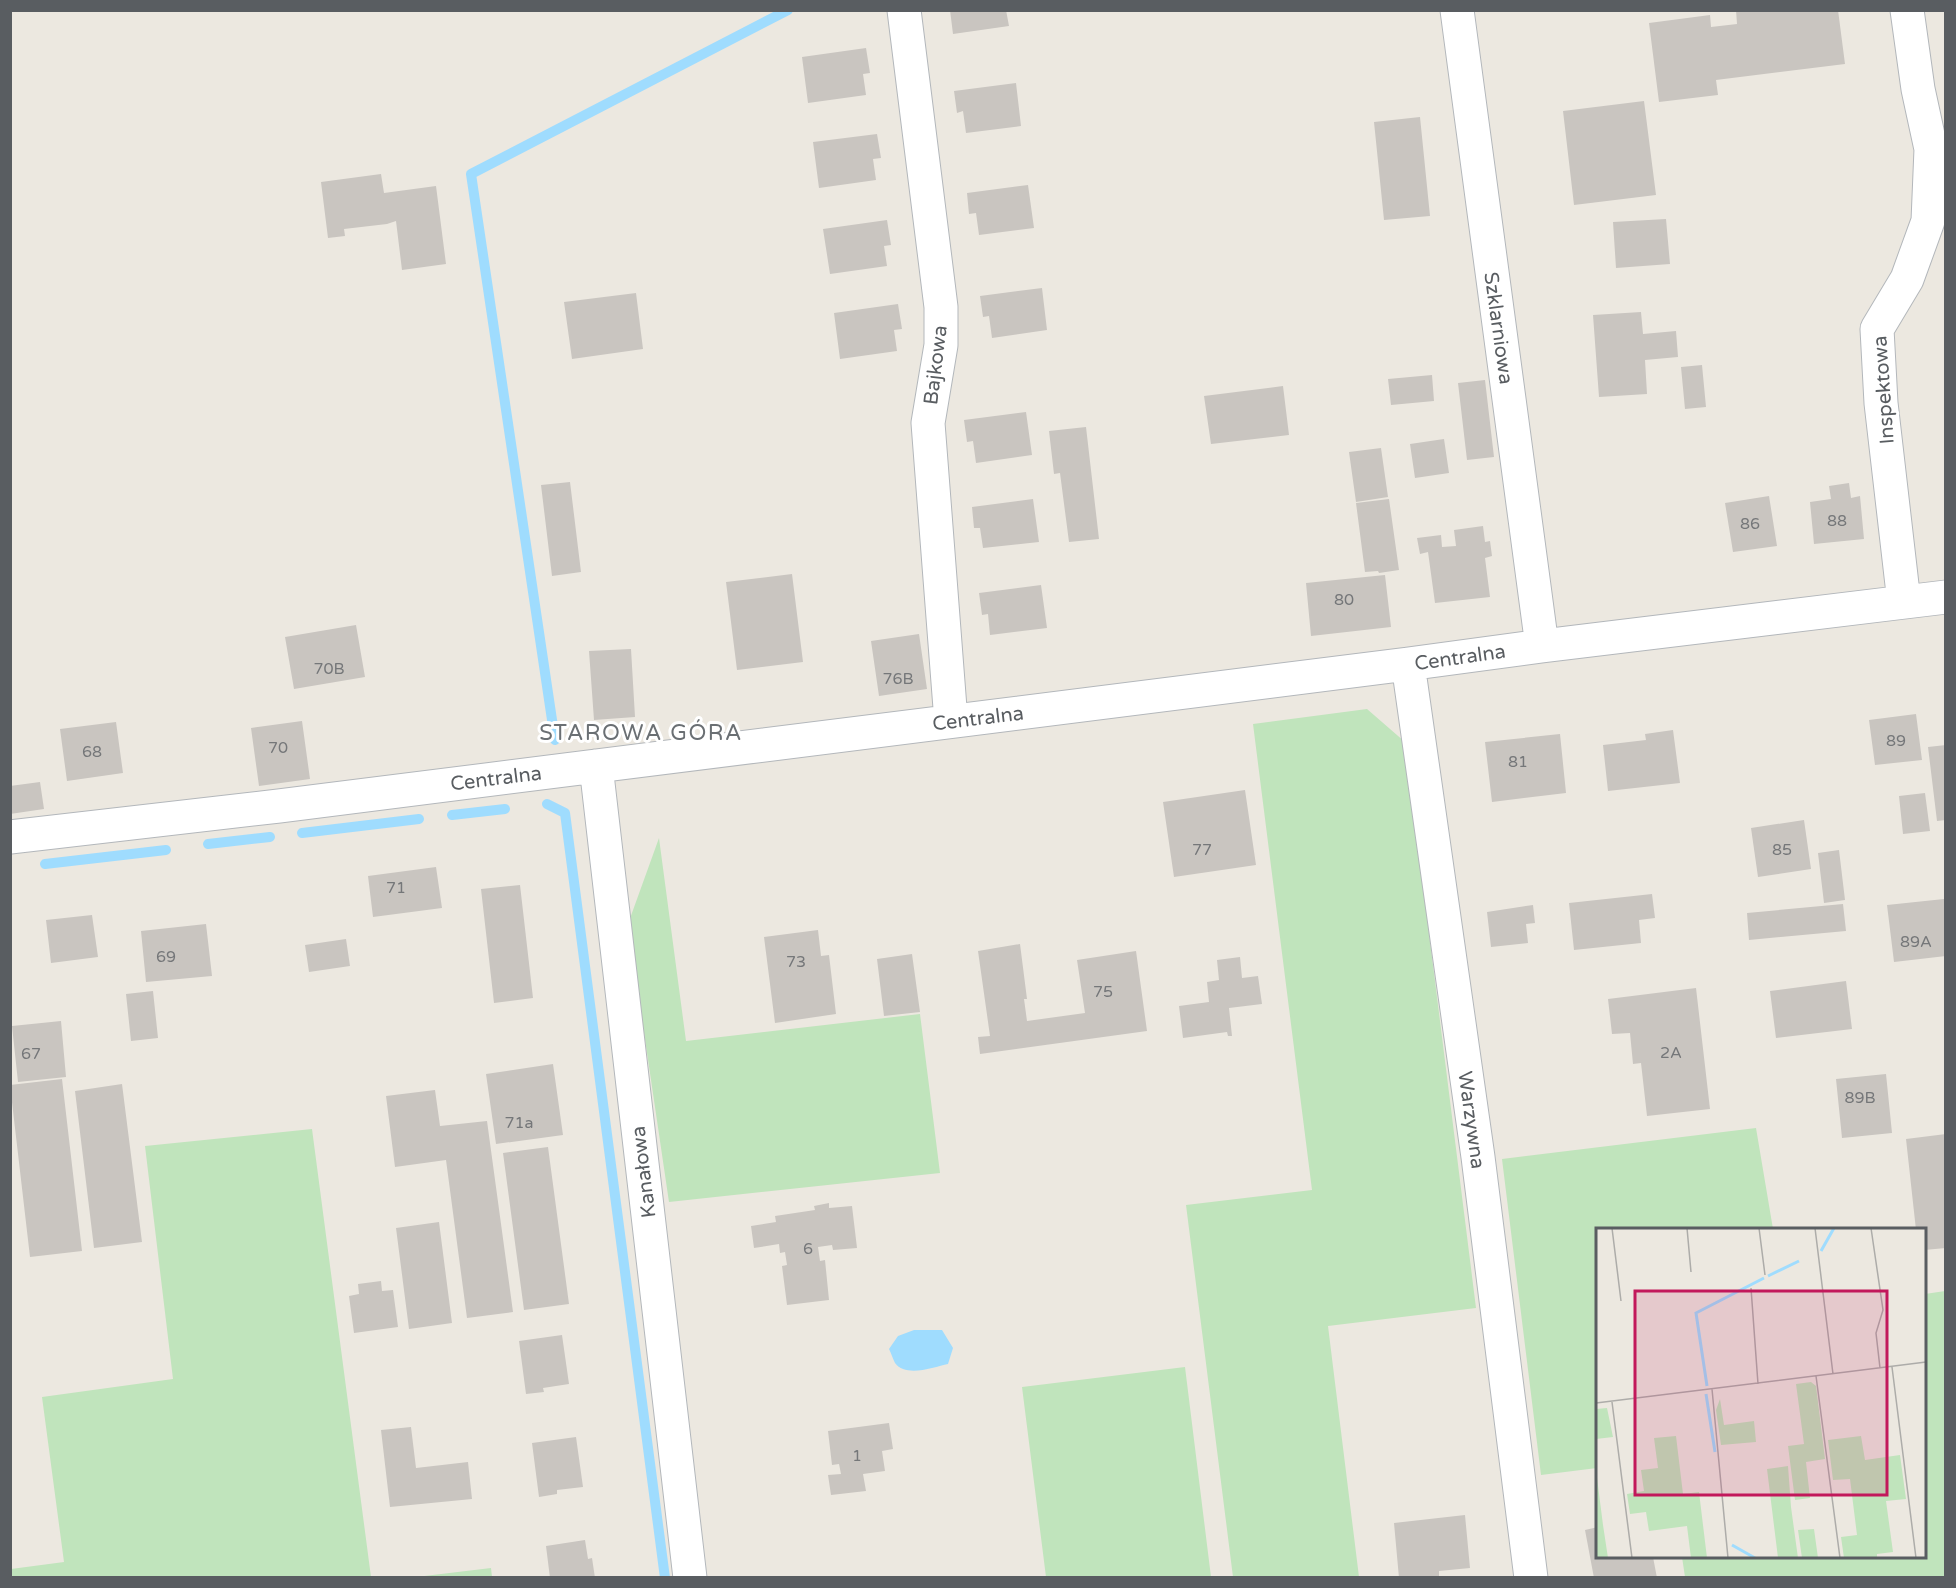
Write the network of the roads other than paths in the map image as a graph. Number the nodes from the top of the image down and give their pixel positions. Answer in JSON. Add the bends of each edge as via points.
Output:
{"nodes":[{"id":1,"x":904,"y":10,"type":"edge"},
{"id":2,"x":1456,"y":10,"type":"edge"},
{"id":3,"x":1907,"y":10,"type":"edge"},
{"id":4,"x":1946,"y":597,"type":"edge"},
{"id":5,"x":1904,"y":602,"type":"junction"},
{"id":6,"x":1542,"y":646,"type":"junction"},
{"id":7,"x":1408,"y":664,"type":"junction"},
{"id":8,"x":951,"y":721,"type":"junction"},
{"id":9,"x":596,"y":766,"type":"junction"},
{"id":10,"x":10,"y":837,"type":"edge"},
{"id":11,"x":690,"y":1578,"type":"edge"},
{"id":12,"x":1531,"y":1578,"type":"edge"}],
"edges":[{"from":1,"to":8,"type":"street","name":"Bajkowa","via":[[941,307],[941,345],[928,423]]},
{"from":2,"to":6,"type":"street","name":"Szklarniowa"},
{"from":3,"to":5,"type":"street","name":"Inspektowa","via":[[1931,148],[1928,221],[1907,279],[1877,329],[1881,403]]},
{"from":4,"to":5,"type":"street","name":"Centralna"},
{"from":5,"to":6,"type":"street","name":"Centralna"},
{"from":6,"to":7,"type":"street","name":"Centralna"},
{"from":7,"to":8,"type":"street","name":"Centralna"},
{"from":7,"to":12,"type":"street","name":"Warzywna","via":[[1478,1157]]},
{"from":8,"to":9,"type":"street","name":"Centralna"},
{"from":9,"to":10,"type":"street","name":"Centralna"},
{"from":9,"to":11,"type":"street","name":"Kanałowa"}]}
